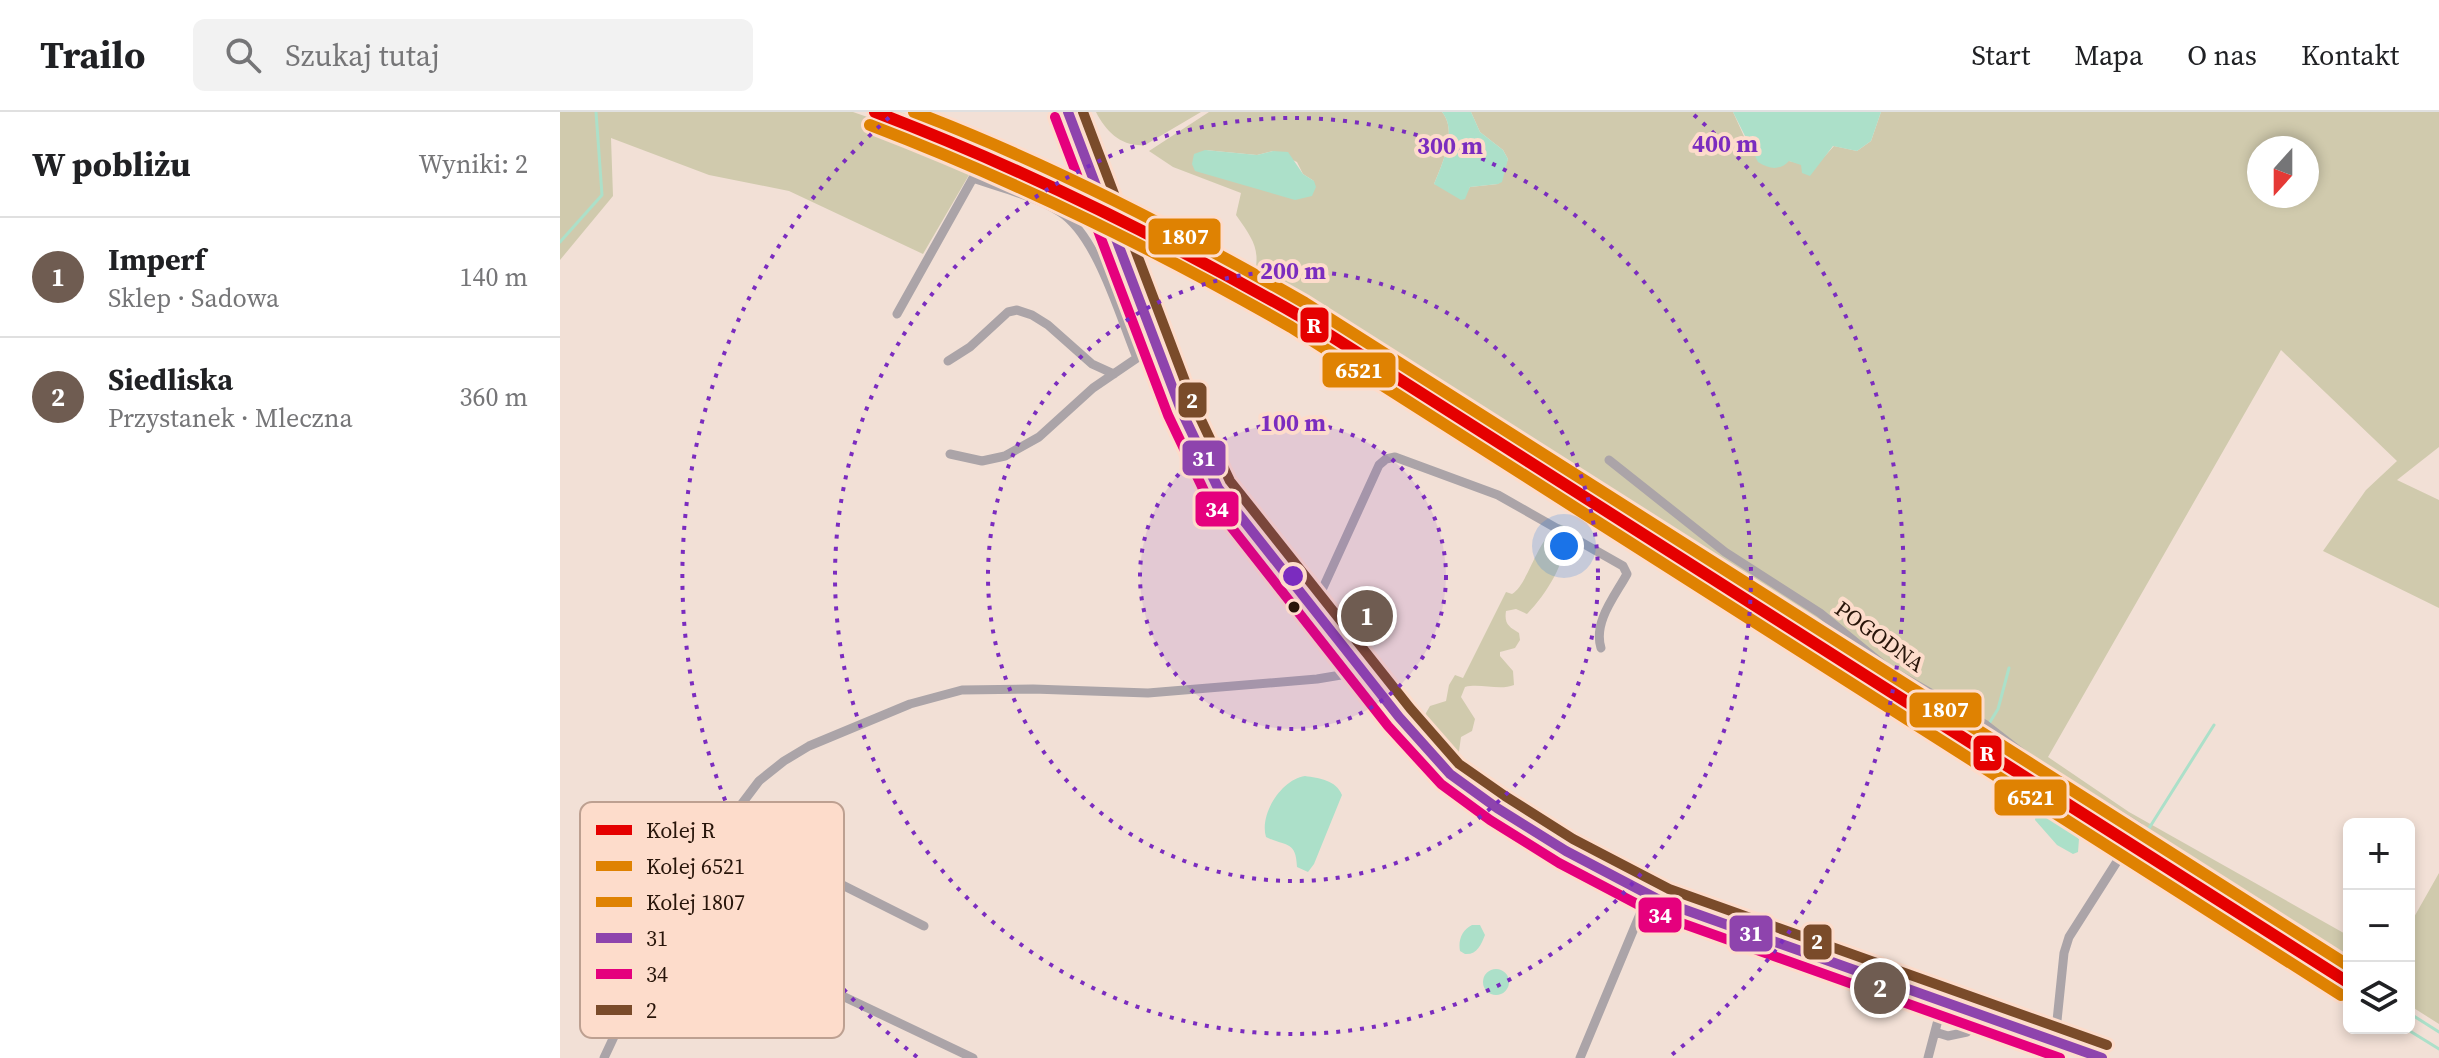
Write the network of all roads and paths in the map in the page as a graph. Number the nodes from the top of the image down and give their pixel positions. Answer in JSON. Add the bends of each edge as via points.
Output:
{"nodes":[{"id":1,"x":1068,"y":112,"type":"edge"},
{"id":2,"x":897,"y":314,"type":"dead end"},
{"id":3,"x":1157,"y":347,"type":"junction"},
{"id":4,"x":1137,"y":358,"type":"junction"},
{"id":5,"x":948,"y":361,"type":"dead end"},
{"id":6,"x":1114,"y":374,"type":"junction"},
{"id":7,"x":950,"y":454,"type":"dead end"},
{"id":8,"x":1609,"y":460,"type":"dead end"},
{"id":9,"x":1308,"y":603,"type":"junction"},
{"id":10,"x":1601,"y":648,"type":"dead end"},
{"id":11,"x":1359,"y":665,"type":"junction"},
{"id":12,"x":743,"y":802,"type":"edge"},
{"id":13,"x":844,"y":886,"type":"edge"},
{"id":14,"x":1648,"y":895,"type":"junction"},
{"id":15,"x":924,"y":926,"type":"dead end"},
{"id":16,"x":844,"y":997,"type":"edge"},
{"id":17,"x":1943,"y":1001,"type":"junction"},
{"id":18,"x":1980,"y":1013,"type":"junction"},
{"id":19,"x":1935,"y":1032,"type":"junction"},
{"id":20,"x":613,"y":1038,"type":"edge"},
{"id":21,"x":2055,"y":1040,"type":"junction"},
{"id":22,"x":604,"y":1058,"type":"edge"},
{"id":23,"x":973,"y":1058,"type":"edge"},
{"id":24,"x":1580,"y":1058,"type":"edge"},
{"id":25,"x":1928,"y":1058,"type":"edge"},
{"id":26,"x":2102,"y":1058,"type":"edge"}],
"edges":[{"from":1,"to":3,"type":"main road"},
{"from":2,"to":4,"type":"street","via":[[973,178],[1059,211],[1076,224],[1094,253]]},
{"from":3,"to":4,"type":"street"},
{"from":3,"to":9,"type":"main road","via":[[1218,488]]},
{"from":4,"to":6,"type":"street"},
{"from":5,"to":6,"type":"street","via":[[1017,310],[1048,325],[1092,364]]},
{"from":6,"to":7,"type":"street","via":[[1039,437],[1005,456],[982,461]]},
{"from":8,"to":21,"type":"street","name":"POGODNA","via":[[1725,552],[1820,613],[1887,668],[1986,725],[2031,760],[2139,827],[2069,937]]},
{"from":9,"to":10,"type":"street","via":[[1322,590],[1379,465],[1395,457],[1498,495],[1623,566],[1627,574],[1601,623]]},
{"from":9,"to":11,"type":"main road"},
{"from":11,"to":12,"type":"street","via":[[1317,679],[1148,693],[995,689],[935,696],[809,746],[759,781]]},
{"from":11,"to":14,"type":"main road","via":[[1433,758],[1460,782],[1528,828]]},
{"from":13,"to":15,"type":"street"},
{"from":14,"to":17,"type":"main road"},
{"from":14,"to":24,"type":"street"},
{"from":16,"to":23,"type":"street"},
{"from":17,"to":18,"type":"main road"},
{"from":17,"to":19,"type":"street"},
{"from":18,"to":19,"type":"street","via":[[1967,1032]]},
{"from":18,"to":21,"type":"main road"},
{"from":19,"to":25,"type":"street"},
{"from":20,"to":22,"type":"street"},
{"from":21,"to":26,"type":"main road"}]}
